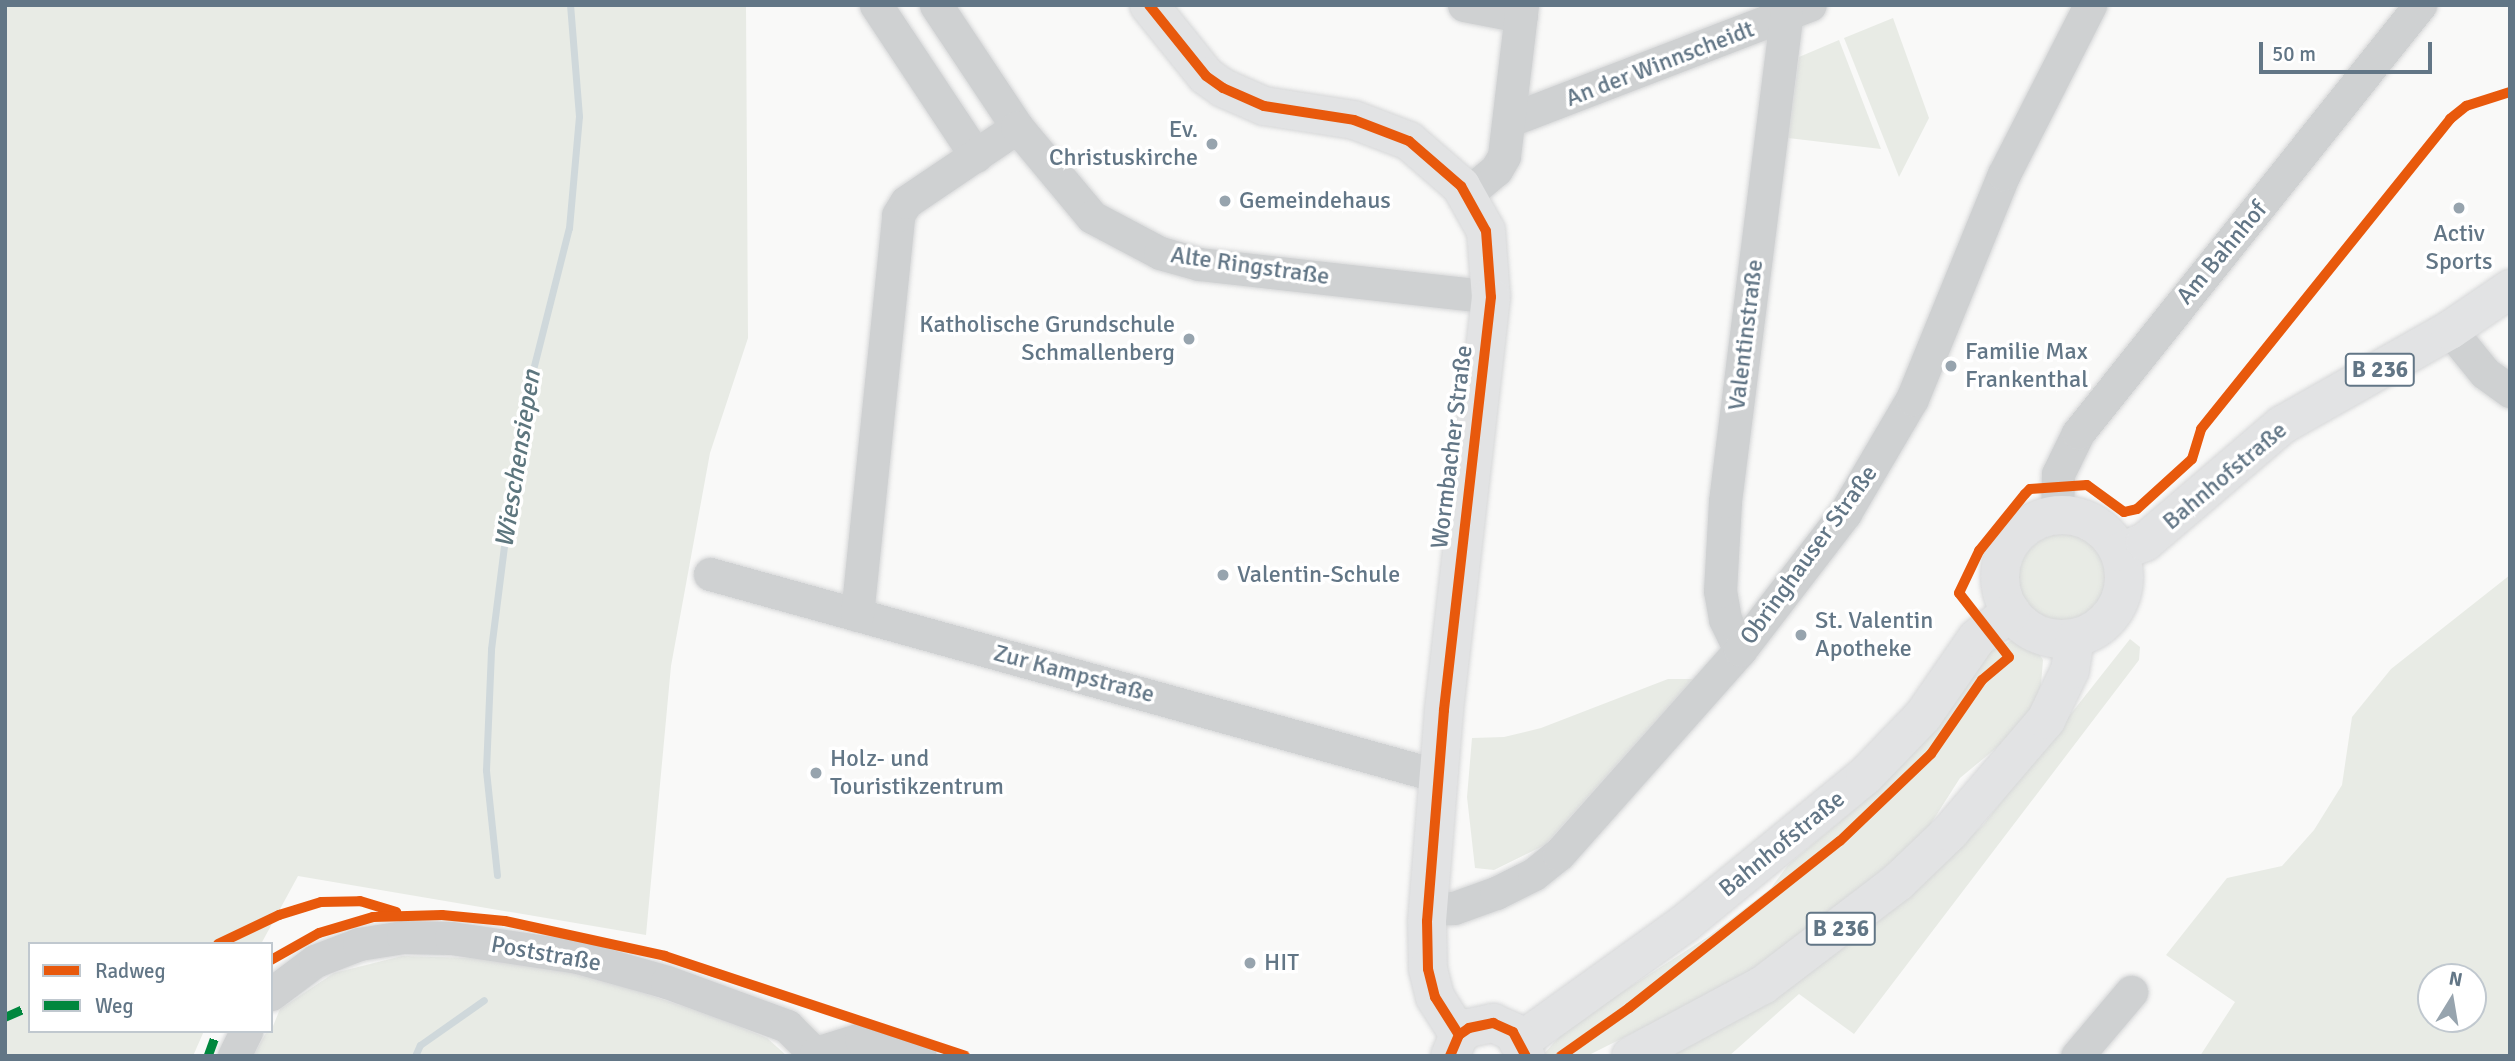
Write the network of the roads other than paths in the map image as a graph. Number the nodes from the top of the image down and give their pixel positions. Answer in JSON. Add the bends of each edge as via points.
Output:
{"nodes":[{"id":1,"x":876,"y":5,"type":"edge"},
{"id":2,"x":936,"y":5,"type":"edge"},
{"id":3,"x":1149,"y":5,"type":"edge"},
{"id":4,"x":1464,"y":5,"type":"edge"},
{"id":5,"x":2090,"y":5,"type":"edge"},
{"id":6,"x":2420,"y":5,"type":"edge"},
{"id":7,"x":1522,"y":11,"type":"edge"},
{"id":8,"x":1798,"y":11,"type":"edge"},
{"id":9,"x":1510,"y":120,"type":"junction"},
{"id":10,"x":1017,"y":127,"type":"junction"},
{"id":11,"x":976,"y":156,"type":"junction"},
{"id":12,"x":1467,"y":194,"type":"junction"},
{"id":13,"x":2510,"y":289,"type":"edge"},
{"id":14,"x":1491,"y":297,"type":"junction"},
{"id":15,"x":2450,"y":330,"type":"junction"},
{"id":16,"x":2510,"y":391,"type":"edge"},
{"id":17,"x":2057,"y":515,"type":"junction"},
{"id":18,"x":2119,"y":552,"type":"junction"},
{"id":19,"x":710,"y":574,"type":"dead end"},
{"id":20,"x":2011,"y":612,"type":"junction"},
{"id":21,"x":857,"y":615,"type":"junction"},
{"id":22,"x":2075,"y":638,"type":"junction"},
{"id":23,"x":1740,"y":650,"type":"junction"},
{"id":24,"x":1439,"y":776,"type":"junction"},
{"id":25,"x":1428,"y":909,"type":"junction"},
{"id":26,"x":273,"y":992,"type":"edge"},
{"id":27,"x":2131,"y":992,"type":"dead end"},
{"id":28,"x":245,"y":1033,"type":"edge"},
{"id":29,"x":1455,"y":1046,"type":"edge"},
{"id":30,"x":1523,"y":1049,"type":"edge"},
{"id":31,"x":817,"y":1054,"type":"edge"},
{"id":32,"x":234,"y":1056,"type":"edge"},
{"id":33,"x":920,"y":1056,"type":"edge"},
{"id":34,"x":1631,"y":1056,"type":"edge"},
{"id":35,"x":2077,"y":1056,"type":"edge"}],
"edges":[{"from":1,"to":11,"type":"street"},
{"from":2,"to":10,"type":"street","name":"Alte Ringstraße"},
{"from":3,"to":12,"type":"main road","name":"Wormbacher Straße","via":[[1206,75],[1223,88],[1264,106],[1382,128],[1431,155]]},
{"from":4,"to":7,"type":"street"},
{"from":5,"to":23,"type":"street","name":"Obringhauser Straße","via":[[2004,174],[1956,298],[1892,438],[1845,513]]},
{"from":6,"to":17,"type":"street","name":"Am Bahnhof","via":[[2078,433],[2058,474]]},
{"from":7,"to":9,"type":"street"},
{"from":8,"to":9,"type":"street","name":"An der Winnscheidt"},
{"from":8,"to":23,"type":"street","name":"Valentinstraße","via":[[1725,501],[1720,591],[1725,619]]},
{"from":9,"to":12,"type":"street","via":[[1500,163]]},
{"from":10,"to":11,"type":"street"},
{"from":10,"to":14,"type":"street","name":"Alte Ringstraße","via":[[1092,218],[1160,253],[1199,264]]},
{"from":11,"to":21,"type":"street","via":[[906,202],[898,215]]},
{"from":12,"to":14,"type":"main road","name":"Wormbacher Straße","via":[[1491,247]]},
{"from":13,"to":15,"type":"main road","name":"Bahnhofstraße","number":"B 236"},
{"from":14,"to":24,"type":"main road","name":"Wormbacher Straße"},
{"from":15,"to":16,"type":"street","via":[[2485,373]]},
{"from":15,"to":18,"type":"main road","name":"Bahnhofstraße","number":"B 236","via":[[2282,425],[2145,542]]},
{"from":17,"to":18,"type":"main road","via":[[2094,524]]},
{"from":17,"to":20,"type":"main road","via":[[2033,521],[2009,544],[2000,578]]},
{"from":18,"to":22,"type":"main road","via":[[2124,579],[2118,605],[2107,620]]},
{"from":19,"to":21,"type":"street","name":"Zur Kampstraße"},
{"from":20,"to":22,"type":"main road","via":[[2037,634]]},
{"from":20,"to":30,"type":"main road","name":"Bahnhofstraße","via":[[1976,638],[1923,716],[1865,776]]},
{"from":21,"to":24,"type":"street","name":"Zur Kampstraße"},
{"from":22,"to":34,"type":"main road","number":"B 236","via":[[2070,670],[2046,720],[1950,832],[1898,882],[1763,985]]},
{"from":23,"to":25,"type":"street","name":"Obringhauser Straße","via":[[1547,865],[1496,893],[1454,908]]},
{"from":24,"to":25,"type":"main road","name":"Wormbacher Straße"},
{"from":25,"to":29,"type":"main road","name":"Wormbacher Straße","via":[[1428,969]]},
{"from":26,"to":31,"type":"street","name":"Poststraße","via":[[315,961],[359,944],[403,937],[461,940],[578,957],[667,982],[787,1026]]},
{"from":27,"to":35,"type":"street"},
{"from":28,"to":32,"type":"street"},
{"from":29,"to":30,"type":"main road","via":[[1469,1028],[1493,1023],[1513,1032]]},
{"from":31,"to":33,"type":"street","name":"Poststraße","via":[[861,1039]]}]}
